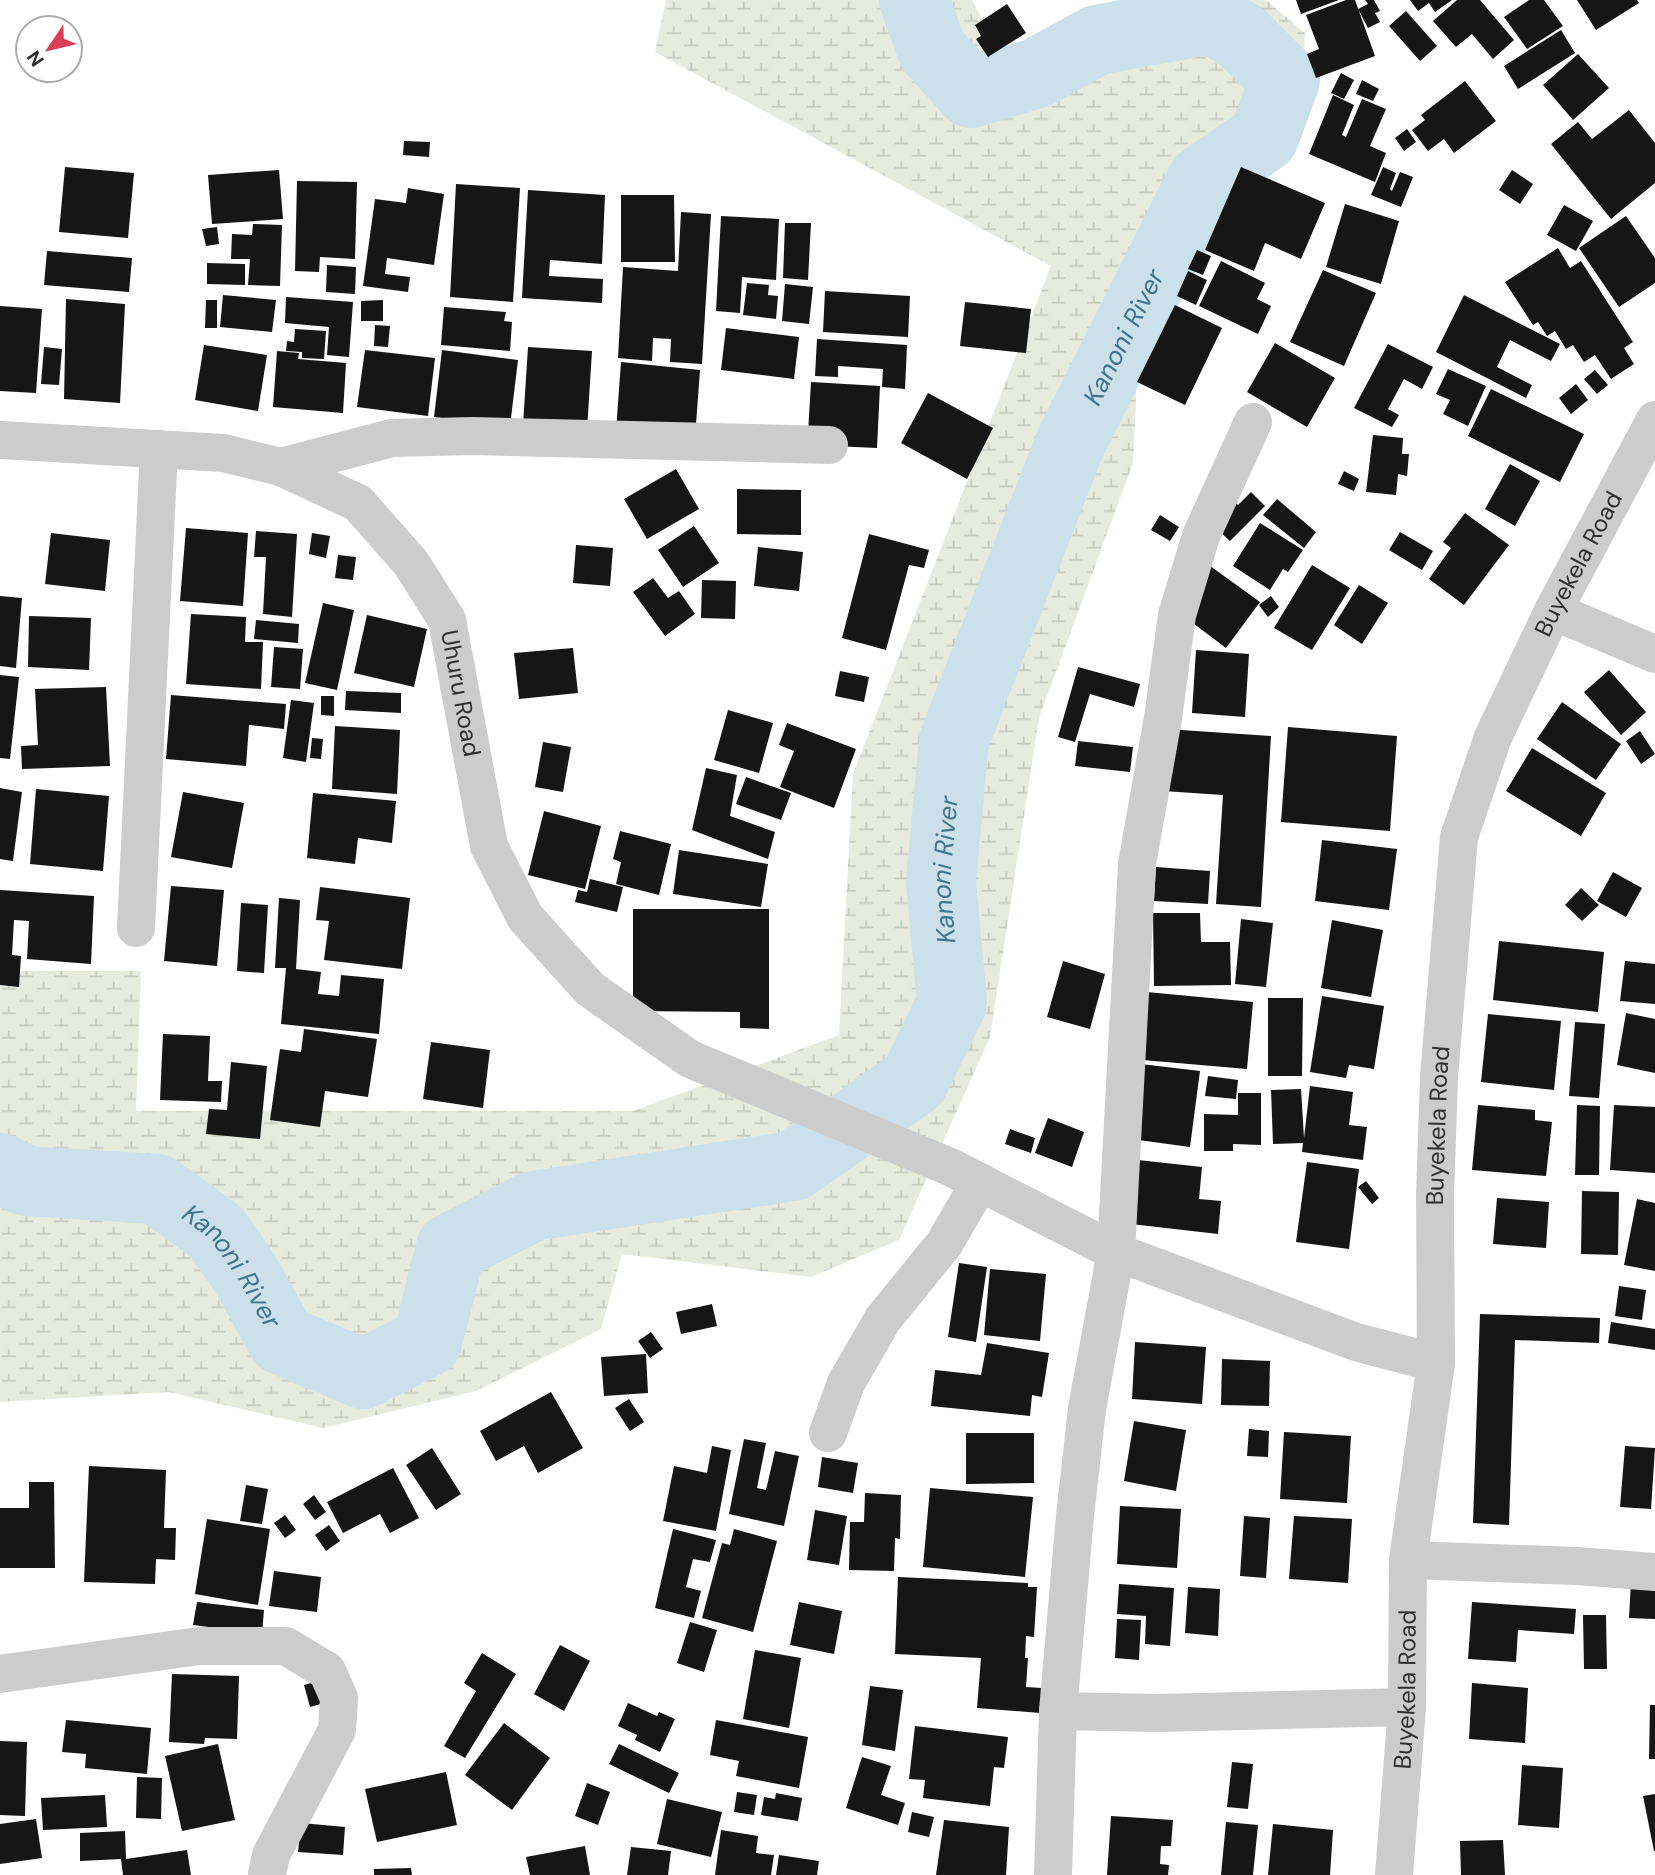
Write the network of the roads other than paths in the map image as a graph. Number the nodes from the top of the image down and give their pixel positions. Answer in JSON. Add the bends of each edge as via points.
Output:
{"nodes":[{"id":1,"x":1655,"y":420,"type":"edge"},
{"id":2,"x":1253,"y":422,"type":"dead end"},
{"id":3,"x":0,"y":440,"type":"edge"},
{"id":4,"x":829,"y":445,"type":"dead end"},
{"id":5,"x":159,"y":449,"type":"junction"},
{"id":6,"x":282,"y":467,"type":"junction"},
{"id":7,"x":1641,"y":469,"type":"edge"},
{"id":8,"x":1553,"y":611,"type":"junction"},
{"id":9,"x":1655,"y":654,"type":"edge"},
{"id":10,"x":136,"y":928,"type":"dead end"},
{"id":11,"x":965,"y":1174,"type":"junction"},
{"id":12,"x":1116,"y":1252,"type":"junction"},
{"id":13,"x":1436,"y":1363,"type":"junction"},
{"id":14,"x":828,"y":1433,"type":"dead end"},
{"id":15,"x":1408,"y":1560,"type":"junction"},
{"id":16,"x":1655,"y":1572,"type":"edge"},
{"id":17,"x":0,"y":1674,"type":"edge"},
{"id":18,"x":1407,"y":1707,"type":"junction"},
{"id":19,"x":1058,"y":1711,"type":"junction"},
{"id":20,"x":267,"y":1875,"type":"edge"},
{"id":21,"x":1053,"y":1875,"type":"edge"},
{"id":22,"x":1394,"y":1875,"type":"edge"}],
"edges":[{"from":1,"to":7,"type":"street","name":"Buyekela Road"},
{"from":2,"to":12,"type":"street","via":[[1201,536],[1177,615],[1137,864]]},
{"from":3,"to":5,"type":"street","name":"Uhuru Road"},
{"from":4,"to":6,"type":"street","via":[[392,438]]},
{"from":5,"to":6,"type":"street","name":"Uhuru Road","via":[[223,453]]},
{"from":5,"to":10,"type":"street"},
{"from":6,"to":11,"type":"street","name":"Uhuru Road","via":[[358,503],[411,563],[447,620],[489,846],[524,917],[590,989],[690,1059]]},
{"from":7,"to":8,"type":"street","name":"Buyekela Road"},
{"from":8,"to":9,"type":"street"},
{"from":8,"to":13,"type":"street","name":"Buyekela Road","via":[[1493,737],[1459,837],[1439,1077]]},
{"from":11,"to":12,"type":"street","name":"Uhuru Road"},
{"from":11,"to":14,"type":"street","via":[[944,1244],[883,1319],[846,1383]]},
{"from":12,"to":13,"type":"street","name":"Uhuru Road","via":[[1345,1339]]},
{"from":12,"to":19,"type":"street","via":[[1087,1409]]},
{"from":13,"to":15,"type":"street","name":"Buyekela Road"},
{"from":15,"to":16,"type":"street"},
{"from":15,"to":18,"type":"street","name":"Buyekela Road"},
{"from":17,"to":20,"type":"street","via":[[199,1646],[286,1646],[327,1671],[339,1698],[337,1730],[271,1856]]},
{"from":18,"to":19,"type":"street"},
{"from":18,"to":22,"type":"street","name":"Buyekela Road"},
{"from":19,"to":21,"type":"street"}]}
